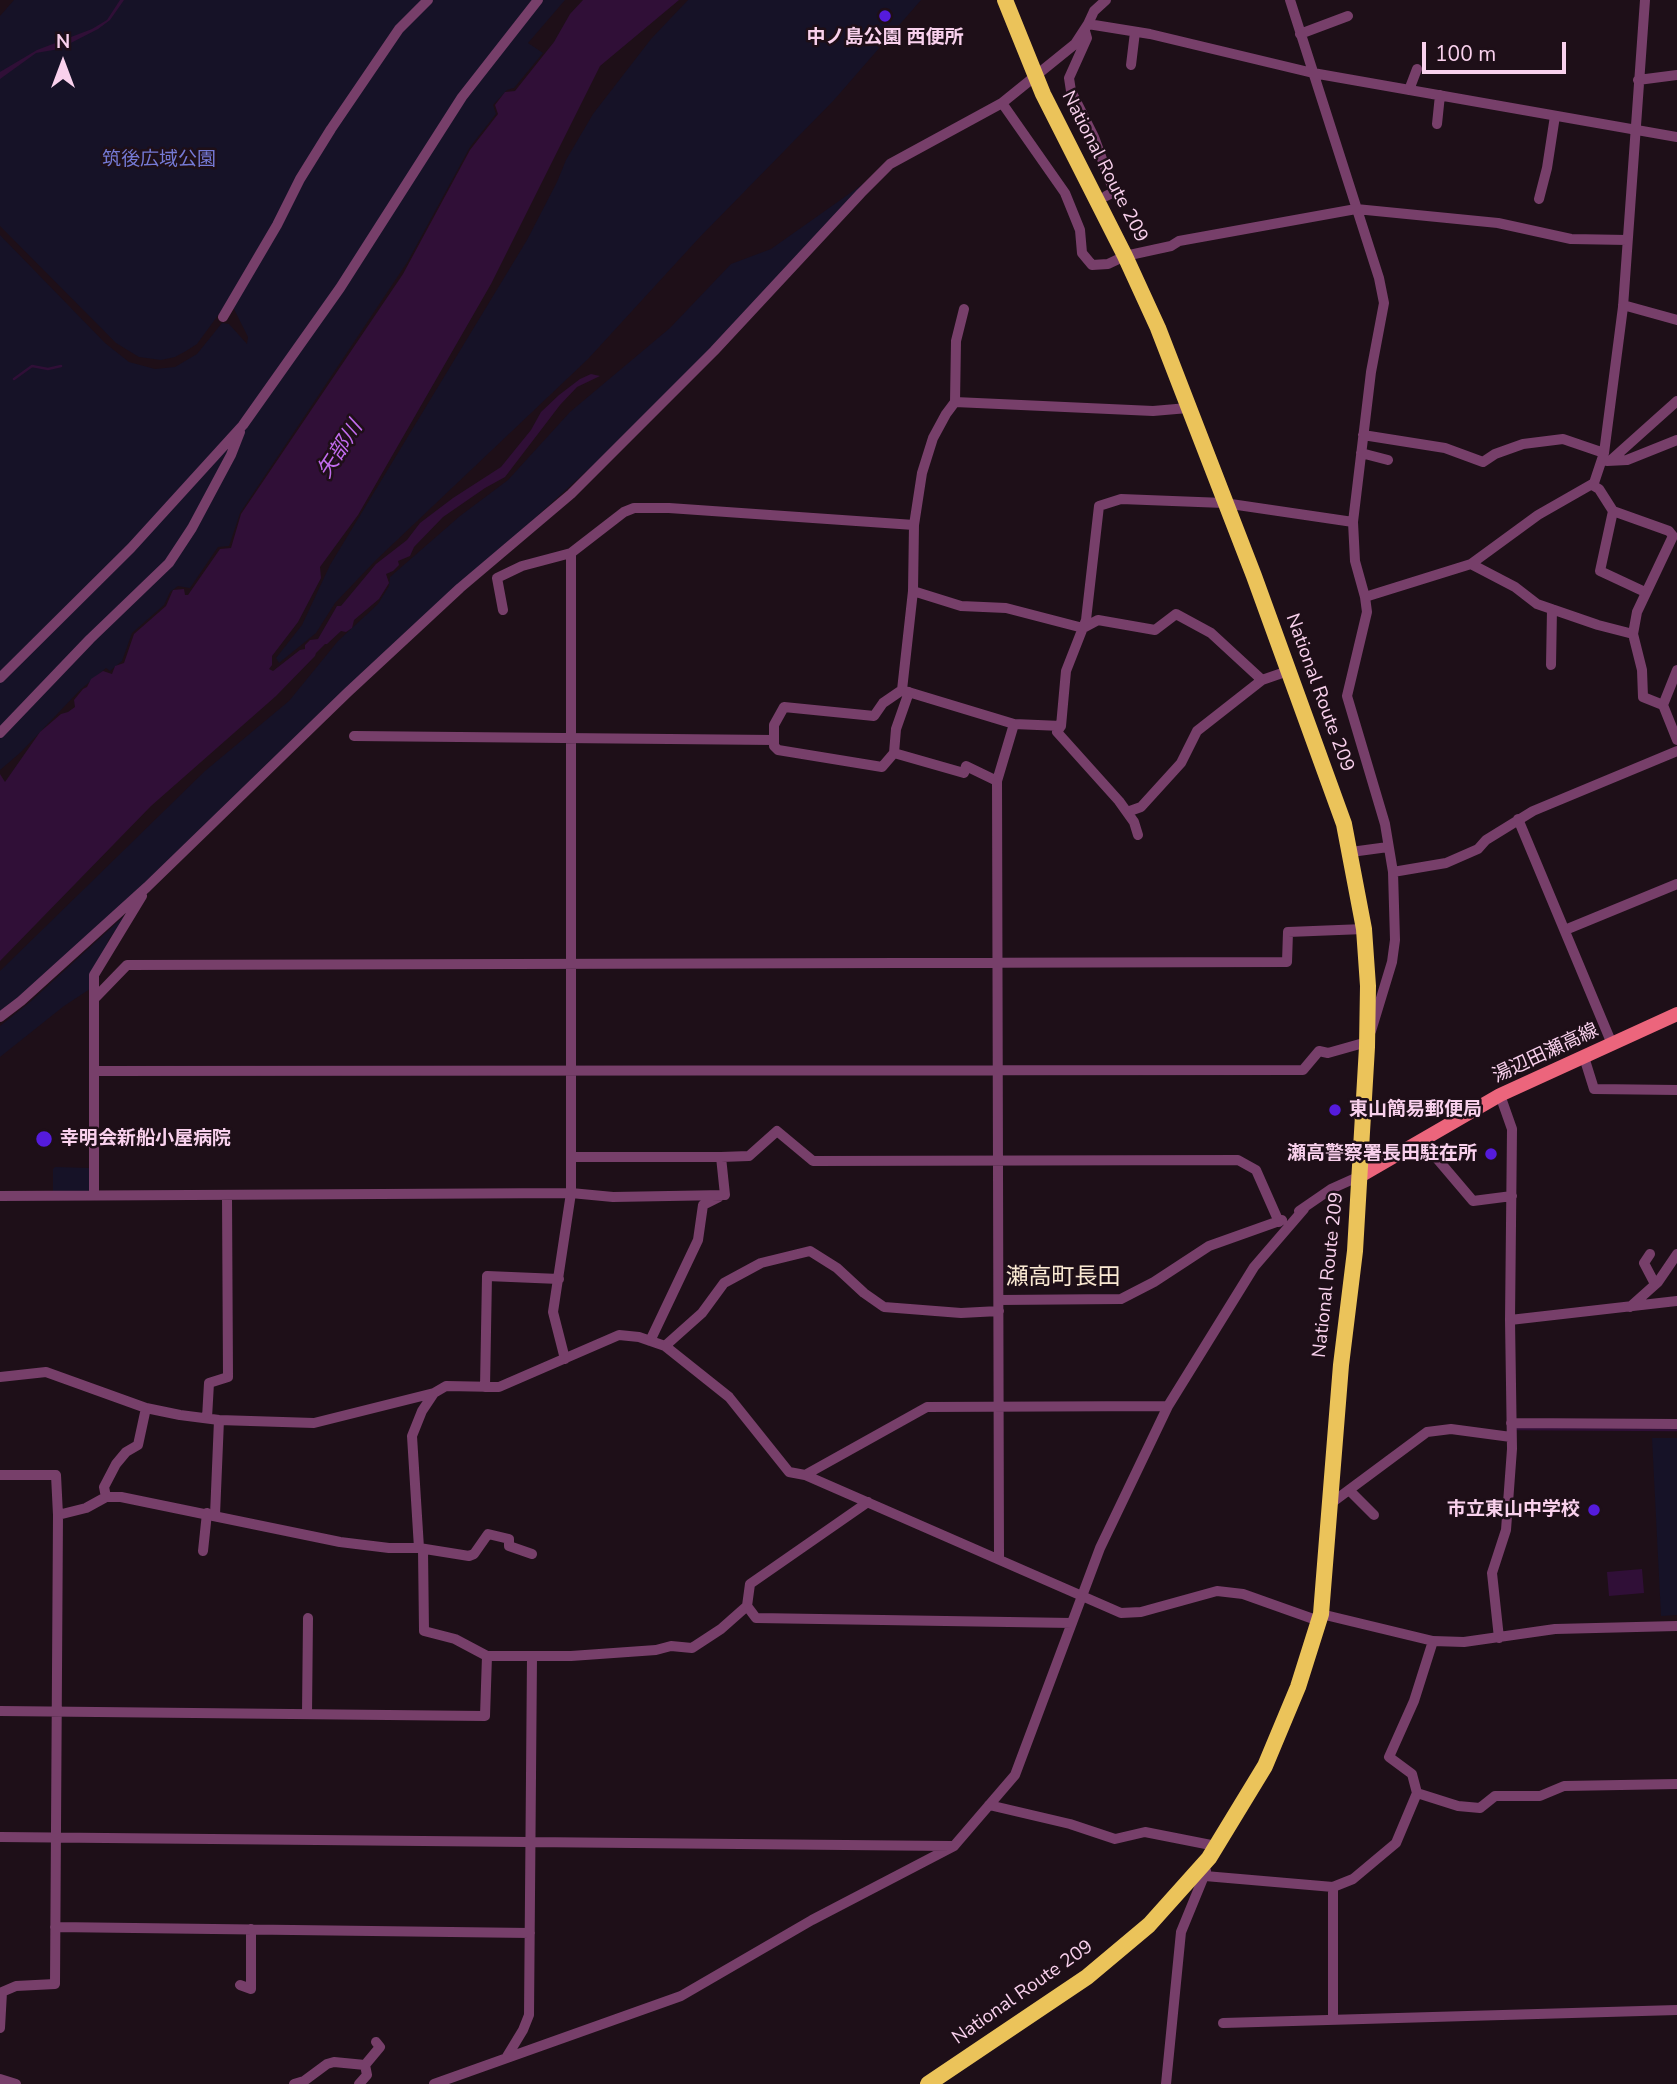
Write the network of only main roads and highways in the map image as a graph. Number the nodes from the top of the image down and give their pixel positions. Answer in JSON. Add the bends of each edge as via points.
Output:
{"nodes":[{"id":1,"x":1006,"y":0,"type":"edge"},
{"id":2,"x":1677,"y":1014,"type":"edge"},
{"id":3,"x":1360,"y":1176,"type":"junction"},
{"id":4,"x":948,"y":2078,"type":"edge"},
{"id":5,"x":928,"y":2084,"type":"edge"}],
"edges":[{"from":1,"to":3,"type":"highway","name":"National Route 209","via":[[1044,94],[1158,328],[1340,815],[1364,929],[1368,986]]},
{"from":2,"to":3,"type":"main road","name":"湯辺田瀬高線","via":[[1500,1096]]},
{"from":3,"to":4,"type":"highway","name":"National Route 209","via":[[1320,1618],[1265,1766],[1212,1852],[1149,1925],[1087,1977]]},
{"from":4,"to":5,"type":"highway","name":"National Route 209"}]}
